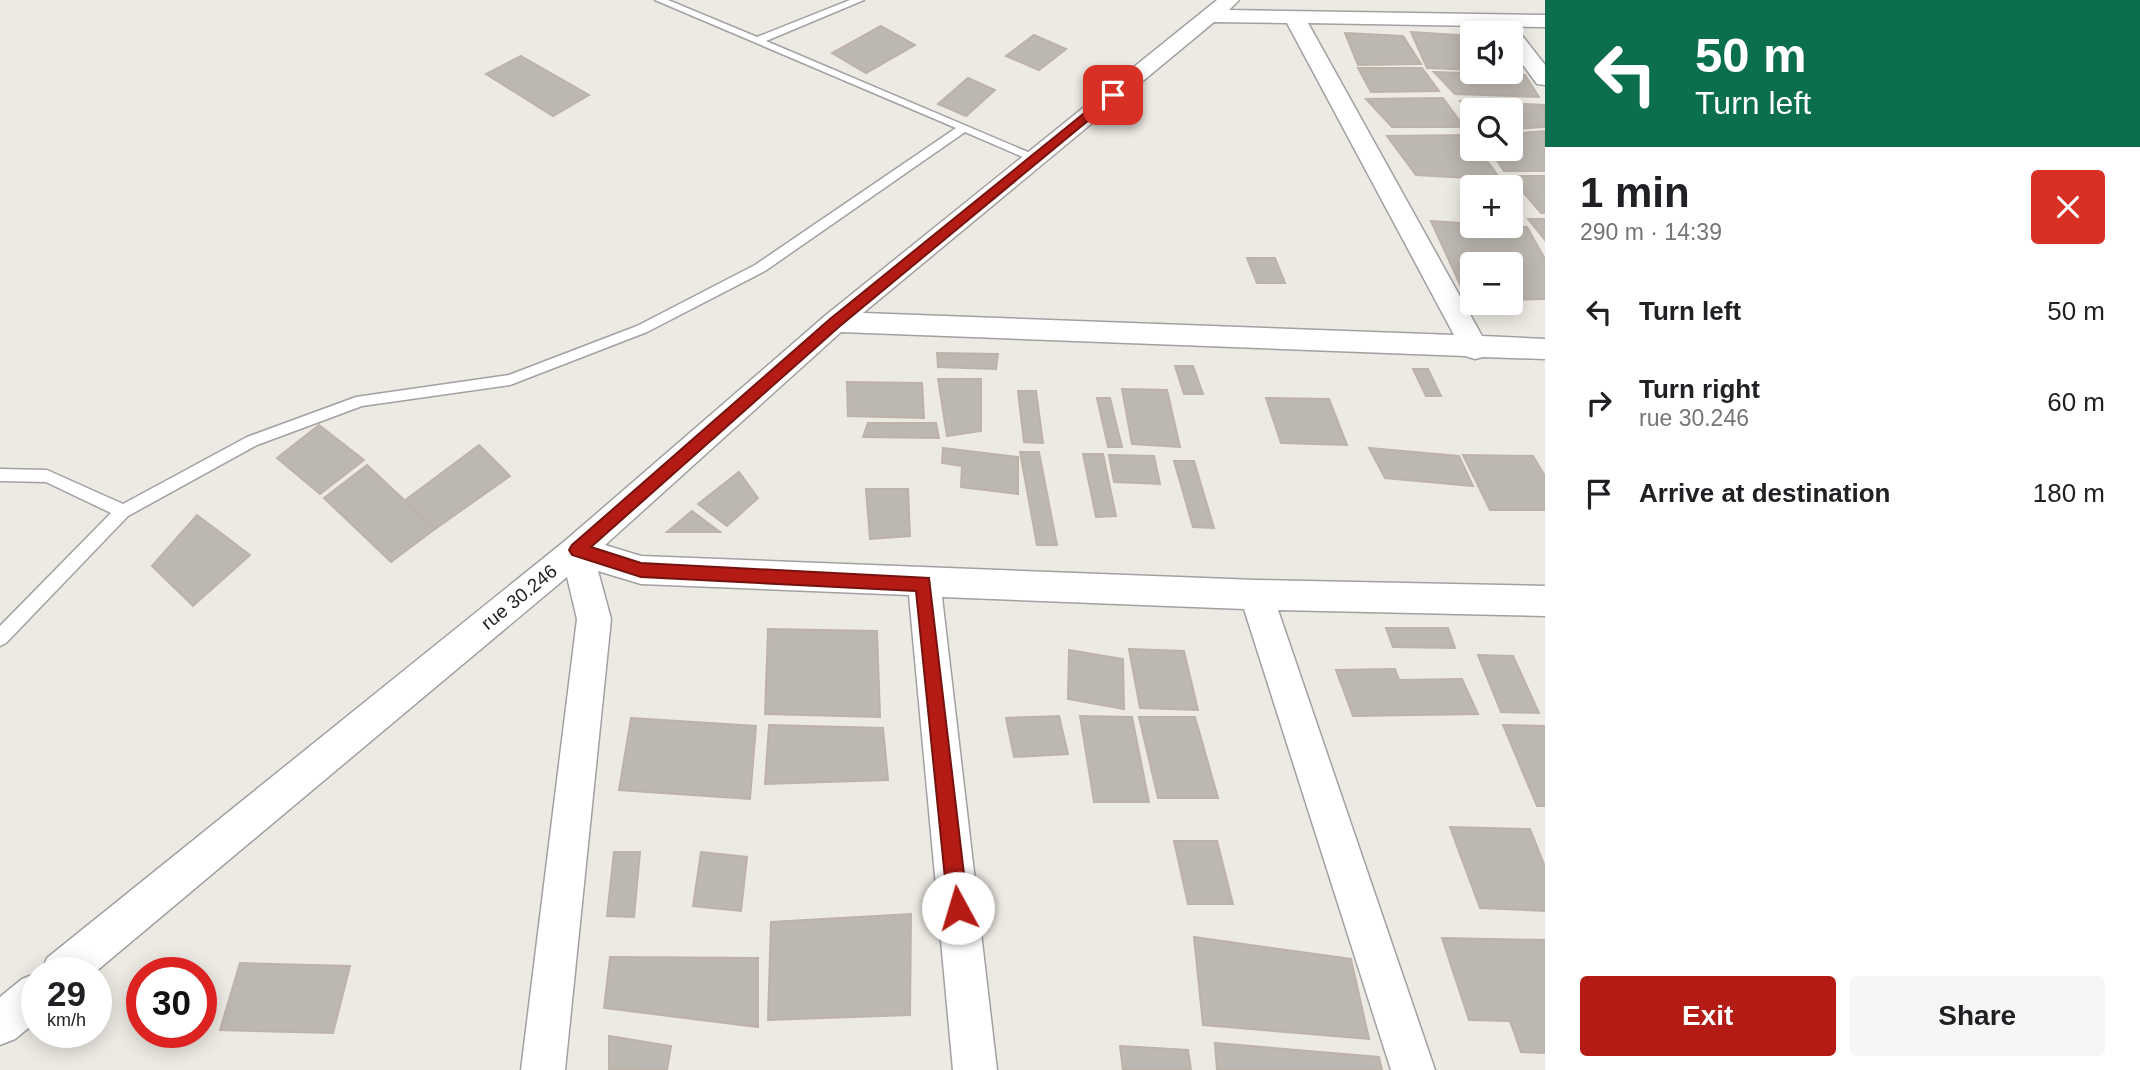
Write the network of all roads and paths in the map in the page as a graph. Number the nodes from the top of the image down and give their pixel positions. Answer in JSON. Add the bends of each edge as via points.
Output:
{"nodes":[{"id":1,"x":660,"y":0,"type":"edge"},
{"id":2,"x":859,"y":0,"type":"edge"},
{"id":3,"x":1486,"y":0,"type":"edge"},
{"id":4,"x":1220,"y":8,"type":"edge"},
{"id":5,"x":1294,"y":17,"type":"junction"},
{"id":6,"x":1501,"y":21,"type":"edge"},
{"id":7,"x":1545,"y":21,"type":"edge"},
{"id":8,"x":1460,"y":26,"type":"edge"},
{"id":9,"x":1523,"y":26,"type":"edge"},
{"id":10,"x":757,"y":41,"type":"junction"},
{"id":11,"x":1523,"y":50,"type":"edge"},
{"id":12,"x":1545,"y":79,"type":"edge"},
{"id":13,"x":964,"y":128,"type":"junction"},
{"id":14,"x":1036,"y":158,"type":"junction"},
{"id":15,"x":835,"y":323,"type":"junction"},
{"id":16,"x":1475,"y":349,"type":"junction"},
{"id":17,"x":1545,"y":349,"type":"edge"},
{"id":18,"x":0,"y":475,"type":"edge"},
{"id":19,"x":123,"y":511,"type":"junction"},
{"id":20,"x":577,"y":550,"type":"junction"},
{"id":21,"x":924,"y":584,"type":"junction"},
{"id":22,"x":1256,"y":595,"type":"junction"},
{"id":23,"x":1545,"y":601,"type":"edge"},
{"id":24,"x":0,"y":638,"type":"edge"},
{"id":25,"x":81,"y":957,"type":"edge"},
{"id":26,"x":21,"y":1007,"type":"edge"},
{"id":27,"x":0,"y":1024,"type":"edge"},
{"id":28,"x":543,"y":1070,"type":"edge"},
{"id":29,"x":975,"y":1070,"type":"edge"},
{"id":30,"x":1413,"y":1070,"type":"edge"}],
"edges":[{"from":1,"to":10,"type":"lane"},
{"from":2,"to":10,"type":"lane"},
{"from":3,"to":6,"type":"street"},
{"from":4,"to":5,"type":"street"},
{"from":4,"to":14,"type":"street","name":"rue 30.246"},
{"from":5,"to":8,"type":"street"},
{"from":5,"to":16,"type":"street"},
{"from":7,"to":9,"type":"street"},
{"from":10,"to":13,"type":"lane"},
{"from":11,"to":12,"type":"street"},
{"from":13,"to":14,"type":"lane"},
{"from":13,"to":19,"type":"lane","via":[[760,268],[642,329],[510,380],[361,401],[251,440]]},
{"from":14,"to":15,"type":"street","name":"rue 30.246"},
{"from":15,"to":16,"type":"street"},
{"from":15,"to":20,"type":"street","name":"rue 30.246"},
{"from":16,"to":17,"type":"street"},
{"from":18,"to":19,"type":"lane","via":[[47,476]]},
{"from":19,"to":24,"type":"lane"},
{"from":20,"to":21,"type":"street","via":[[641,570]]},
{"from":20,"to":25,"type":"street","name":"rue 30.246"},
{"from":20,"to":28,"type":"street","via":[[594,619]]},
{"from":21,"to":22,"type":"street"},
{"from":21,"to":29,"type":"street"},
{"from":22,"to":23,"type":"street"},
{"from":22,"to":30,"type":"street"},
{"from":26,"to":27,"type":"street"}]}
